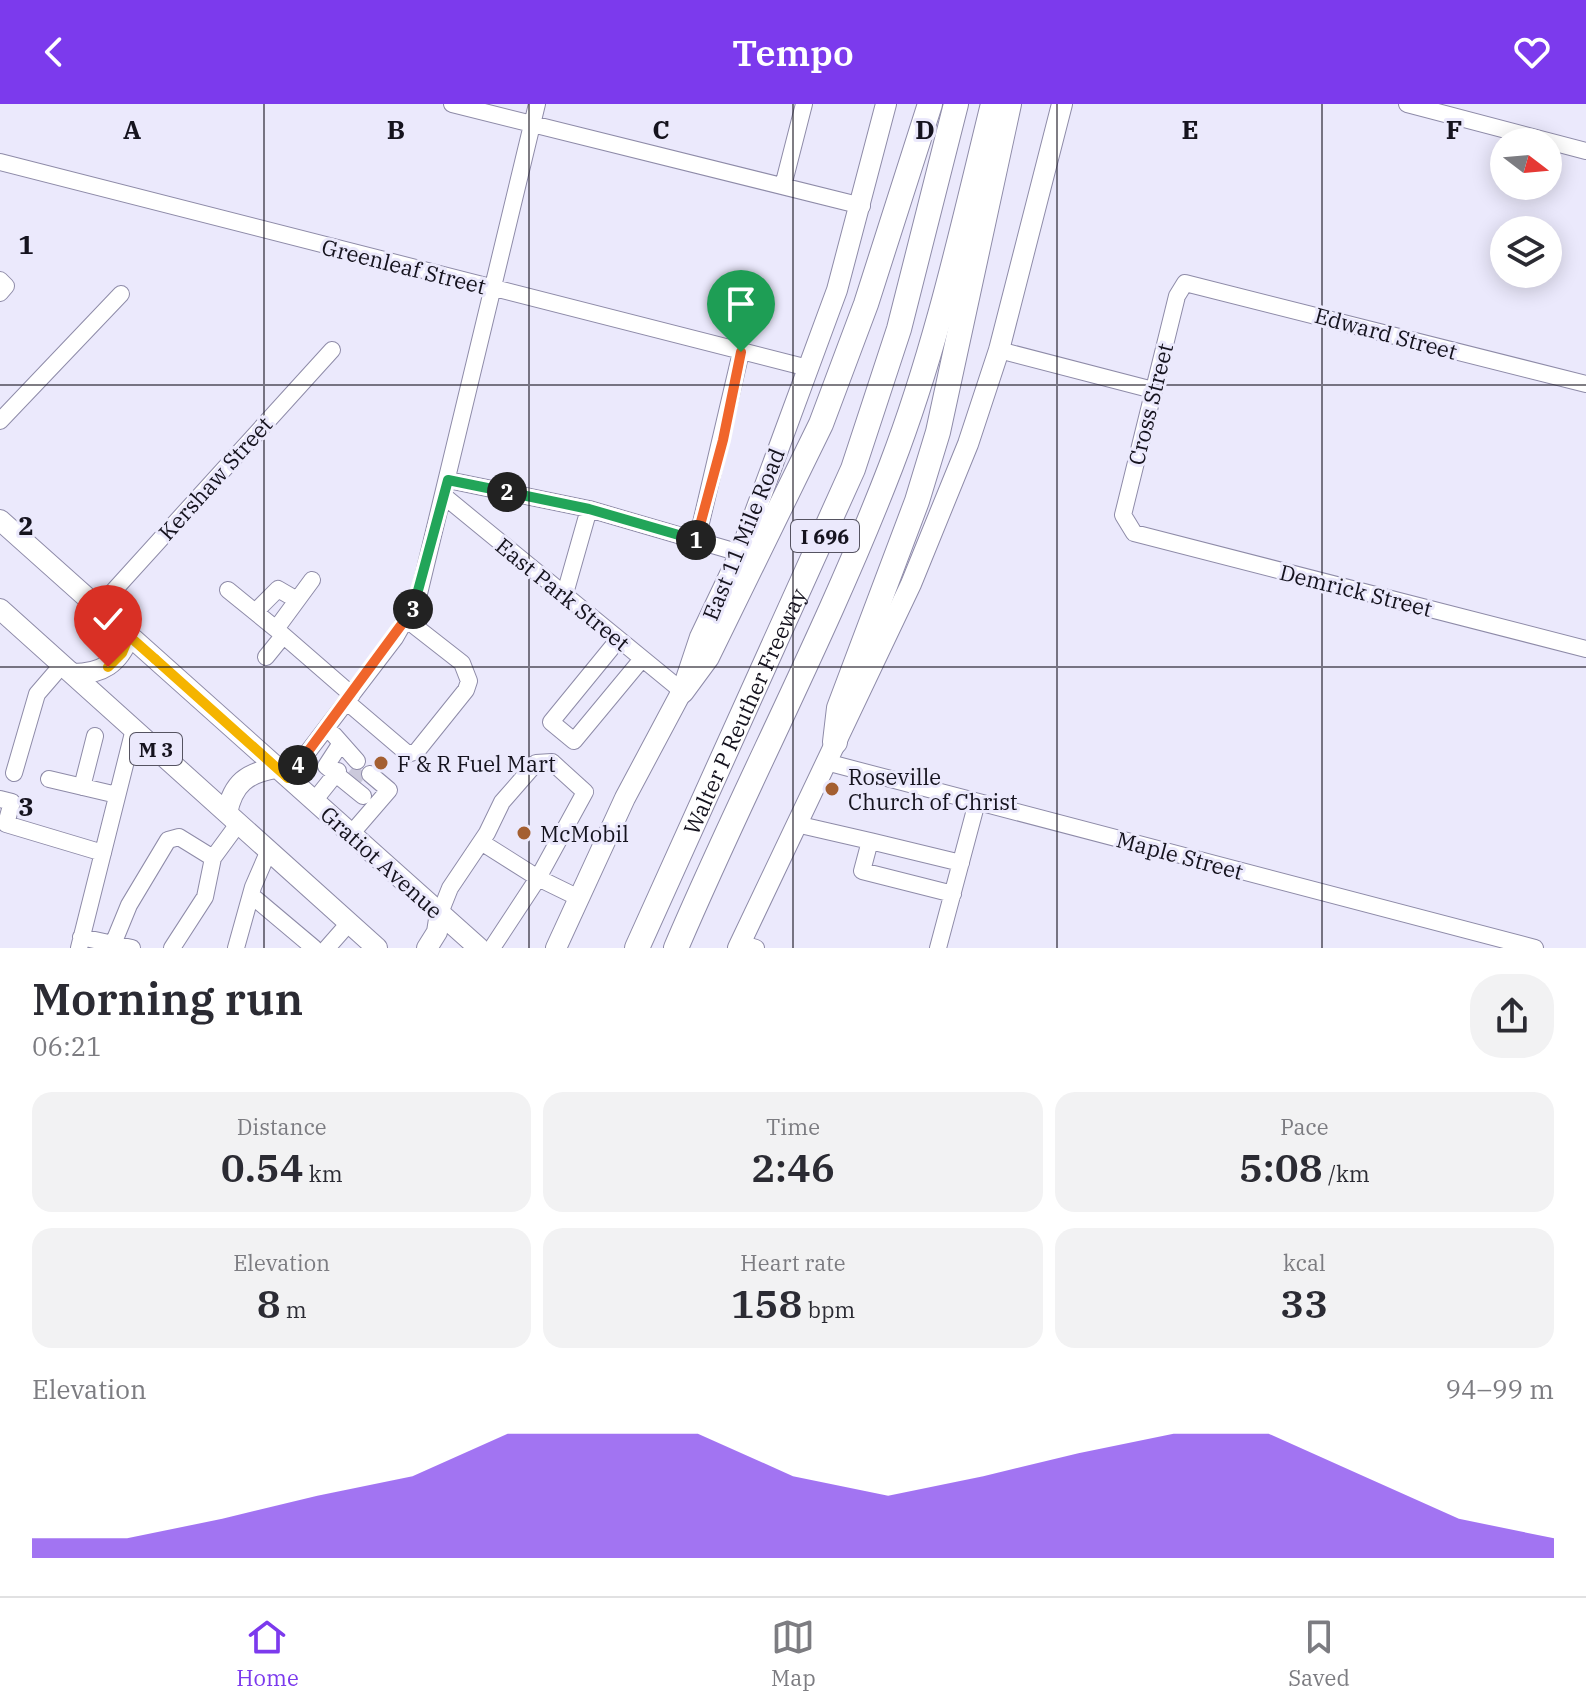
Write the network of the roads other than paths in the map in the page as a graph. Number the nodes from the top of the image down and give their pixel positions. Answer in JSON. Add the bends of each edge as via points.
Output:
{"nodes":[{"id":1,"x":452,"y":104,"type":"edge"},
{"id":2,"x":537,"y":104,"type":"edge"},
{"id":3,"x":804,"y":104,"type":"edge"},
{"id":4,"x":886,"y":104,"type":"edge"},
{"id":5,"x":930,"y":104,"type":"edge"},
{"id":6,"x":956,"y":104,"type":"edge"},
{"id":7,"x":993,"y":104,"type":"edge"},
{"id":8,"x":1009,"y":104,"type":"edge"},
{"id":9,"x":1062,"y":104,"type":"edge"},
{"id":10,"x":1407,"y":104,"type":"edge"},
{"id":11,"x":532,"y":125,"type":"junction"},
{"id":12,"x":1586,"y":151,"type":"edge"},
{"id":13,"x":0,"y":162,"type":"edge"},
{"id":14,"x":783,"y":186,"type":"junction"},
{"id":15,"x":862,"y":206,"type":"junction"},
{"id":16,"x":0,"y":280,"type":"edge"},
{"id":17,"x":1185,"y":283,"type":"joint"},
{"id":18,"x":493,"y":289,"type":"junction"},
{"id":19,"x":0,"y":293,"type":"edge"},
{"id":20,"x":121,"y":294,"type":"dead end"},
{"id":21,"x":332,"y":350,"type":"dead end"},
{"id":22,"x":999,"y":350,"type":"junction"},
{"id":23,"x":741,"y":352,"type":"junction"},
{"id":24,"x":808,"y":368,"type":"junction"},
{"id":25,"x":1586,"y":384,"type":"edge"},
{"id":26,"x":1153,"y":390,"type":"junction"},
{"id":27,"x":0,"y":421,"type":"edge"},
{"id":28,"x":446,"y":488,"type":"junction"},
{"id":29,"x":589,"y":509,"type":"junction"},
{"id":30,"x":0,"y":520,"type":"edge"},
{"id":31,"x":1128,"y":527,"type":"joint"},
{"id":32,"x":697,"y":540,"type":"junction"},
{"id":33,"x":740,"y":553,"type":"junction"},
{"id":34,"x":312,"y":580,"type":"dead end"},
{"id":35,"x":228,"y":590,"type":"dead end"},
{"id":36,"x":564,"y":597,"type":"junction"},
{"id":37,"x":297,"y":600,"type":"junction"},
{"id":38,"x":98,"y":608,"type":"junction"},
{"id":39,"x":0,"y":609,"type":"edge"},
{"id":40,"x":255,"y":612,"type":"junction"},
{"id":41,"x":407,"y":620,"type":"junction"},
{"id":42,"x":280,"y":632,"type":"junction"},
{"id":43,"x":129,"y":636,"type":"junction"},
{"id":44,"x":618,"y":640,"type":"junction"},
{"id":45,"x":1586,"y":649,"type":"edge"},
{"id":46,"x":266,"y":657,"type":"dead end"},
{"id":47,"x":642,"y":659,"type":"junction"},
{"id":48,"x":68,"y":670,"type":"junction"},
{"id":49,"x":682,"y":691,"type":"junction"},
{"id":50,"x":349,"y":698,"type":"junction"},
{"id":51,"x":327,"y":727,"type":"junction"},
{"id":52,"x":134,"y":729,"type":"junction"},
{"id":53,"x":95,"y":736,"type":"dead end"},
{"id":54,"x":830,"y":752,"type":"junction"},
{"id":55,"x":346,"y":766,"type":"junction"},
{"id":56,"x":14,"y":773,"type":"dead end"},
{"id":57,"x":282,"y":773,"type":"junction"},
{"id":58,"x":49,"y":779,"type":"dead end"},
{"id":59,"x":82,"y":787,"type":"junction"},
{"id":60,"x":117,"y":795,"type":"junction"},
{"id":61,"x":0,"y":799,"type":"edge"},
{"id":62,"x":314,"y":801,"type":"junction"},
{"id":63,"x":977,"y":802,"type":"junction"},
{"id":64,"x":232,"y":818,"type":"junction"},
{"id":65,"x":796,"y":824,"type":"junction"},
{"id":66,"x":351,"y":834,"type":"junction"},
{"id":67,"x":870,"y":841,"type":"junction"},
{"id":68,"x":481,"y":842,"type":"junction"},
{"id":69,"x":269,"y":850,"type":"junction"},
{"id":70,"x":103,"y":853,"type":"junction"},
{"id":71,"x":213,"y":858,"type":"junction"},
{"id":72,"x":961,"y":863,"type":"junction"},
{"id":73,"x":538,"y":878,"type":"junction"},
{"id":74,"x":953,"y":894,"type":"junction"},
{"id":75,"x":251,"y":895,"type":"junction"},
{"id":76,"x":579,"y":898,"type":"junction"},
{"id":77,"x":440,"y":913,"type":"junction"},
{"id":78,"x":349,"y":923,"type":"junction"},
{"id":79,"x":80,"y":943,"type":"edge"},
{"id":80,"x":113,"y":944,"type":"junction"},
{"id":81,"x":744,"y":946,"type":"edge"},
{"id":82,"x":132,"y":948,"type":"edge"},
{"id":83,"x":172,"y":948,"type":"edge"},
{"id":84,"x":236,"y":948,"type":"edge"},
{"id":85,"x":314,"y":948,"type":"edge"},
{"id":86,"x":327,"y":948,"type":"edge"},
{"id":87,"x":377,"y":948,"type":"edge"},
{"id":88,"x":427,"y":948,"type":"edge"},
{"id":89,"x":479,"y":948,"type":"edge"},
{"id":90,"x":492,"y":948,"type":"edge"},
{"id":91,"x":556,"y":948,"type":"edge"},
{"id":92,"x":637,"y":948,"type":"edge"},
{"id":93,"x":676,"y":948,"type":"edge"},
{"id":94,"x":938,"y":948,"type":"edge"},
{"id":95,"x":1535,"y":948,"type":"edge"}],
"edges":[{"from":1,"to":11,"type":"street"},
{"from":2,"to":11,"type":"street"},
{"from":3,"to":14,"type":"street"},
{"from":4,"to":15,"type":"main road","name":"East 11 Mile Road"},
{"from":5,"to":49,"type":"highway","via":[[821,424],[707,657]]},
{"from":6,"to":92,"type":"highway","name":"Walter P Reuther Freeway","number":"I 696","via":[[899,329],[857,457]]},
{"from":7,"to":93,"type":"highway","name":"Walter P Reuther Freeway","number":"I 696","via":[[944,300],[892,465]]},
{"from":8,"to":54,"type":"highway","via":[[938,432],[839,708]]},
{"from":9,"to":22,"type":"main road"},
{"from":10,"to":12,"type":"street"},
{"from":11,"to":14,"type":"street"},
{"from":11,"to":18,"type":"street"},
{"from":13,"to":18,"type":"street","name":"Greenleaf Street"},
{"from":14,"to":15,"type":"street"},
{"from":15,"to":24,"type":"main road","name":"East 11 Mile Road"},
{"from":16,"to":19,"type":"street","via":[[6,286]]},
{"from":17,"to":25,"type":"street","name":"Edward Street"},
{"from":17,"to":26,"type":"street","name":"Cross Street"},
{"from":18,"to":23,"type":"street","name":"Greenleaf Street"},
{"from":18,"to":28,"type":"street"},
{"from":20,"to":27,"type":"street"},
{"from":21,"to":38,"type":"street","name":"Kershaw Street"},
{"from":22,"to":26,"type":"street"},
{"from":22,"to":54,"type":"main road","via":[[935,528]]},
{"from":23,"to":24,"type":"street","name":"Greenleaf Street"},
{"from":23,"to":32,"type":"street"},
{"from":24,"to":33,"type":"main road","name":"East 11 Mile Road"},
{"from":26,"to":31,"type":"street","name":"Cross Street","via":[[1124,506]]},
{"from":28,"to":29,"type":"street"},
{"from":28,"to":36,"type":"street","name":"East Park Street"},
{"from":28,"to":41,"type":"street","via":[[418,598]]},
{"from":29,"to":32,"type":"street"},
{"from":29,"to":36,"type":"street"},
{"from":30,"to":38,"type":"main road","name":"Gratiot Avenue"},
{"from":31,"to":45,"type":"street","name":"Demrick Street","via":[[1140,535]]},
{"from":32,"to":33,"type":"street"},
{"from":33,"to":49,"type":"main road","name":"East 11 Mile Road","via":[[700,637]]},
{"from":34,"to":37,"type":"street"},
{"from":35,"to":40,"type":"street"},
{"from":36,"to":44,"type":"street","name":"East Park Street"},
{"from":37,"to":40,"type":"street","via":[[278,589]]},
{"from":37,"to":42,"type":"street"},
{"from":38,"to":43,"type":"main road","name":"Gratiot Avenue"},
{"from":39,"to":48,"type":"main road","number":"M 3"},
{"from":40,"to":42,"type":"street"},
{"from":41,"to":50,"type":"street"},
{"from":41,"to":50,"type":"street","via":[[462,663],[469,674],[466,690],[417,751],[408,754]]},
{"from":42,"to":46,"type":"street"},
{"from":42,"to":50,"type":"street"},
{"from":43,"to":48,"type":"main road","via":[[108,667]]},
{"from":43,"to":57,"type":"main road","name":"Gratiot Avenue"},
{"from":44,"to":47,"type":"street","name":"East Park Street"},
{"from":44,"to":47,"type":"street","via":[[551,722],[574,741]]},
{"from":47,"to":49,"type":"street","name":"East Park Street"},
{"from":48,"to":52,"type":"main road","number":"M 3"},
{"from":48,"to":56,"type":"street","via":[[37,694]]},
{"from":49,"to":76,"type":"main road","name":"East 11 Mile Road"},
{"from":50,"to":51,"type":"street"},
{"from":51,"to":55,"type":"street"},
{"from":51,"to":57,"type":"street"},
{"from":52,"to":60,"type":"street"},
{"from":52,"to":64,"type":"main road","number":"M 3"},
{"from":53,"to":59,"type":"street"},
{"from":54,"to":63,"type":"street","name":"Maple Street"},
{"from":54,"to":65,"type":"main road"},
{"from":55,"to":62,"type":"street"},
{"from":55,"to":66,"type":"street","via":[[371,788]]},
{"from":57,"to":62,"type":"main road","name":"Gratiot Avenue"},
{"from":57,"to":64,"type":"main road","via":[[250,774],[240,781]]},
{"from":58,"to":59,"type":"street"},
{"from":59,"to":60,"type":"street"},
{"from":60,"to":70,"type":"street"},
{"from":61,"to":70,"type":"street","via":[[12,802],[6,824]]},
{"from":62,"to":66,"type":"main road","name":"Gratiot Avenue"},
{"from":63,"to":72,"type":"street"},
{"from":63,"to":95,"type":"street","name":"Maple Street"},
{"from":64,"to":69,"type":"main road","number":"M 3"},
{"from":64,"to":71,"type":"street"},
{"from":65,"to":67,"type":"street"},
{"from":65,"to":81,"type":"main road"},
{"from":66,"to":77,"type":"main road","name":"Gratiot Avenue"},
{"from":67,"to":72,"type":"street"},
{"from":67,"to":74,"type":"street","via":[[862,871]]},
{"from":68,"to":73,"type":"street"},
{"from":68,"to":73,"type":"street","via":[[502,802],[536,763],[552,762],[585,792]]},
{"from":68,"to":77,"type":"street"},
{"from":69,"to":75,"type":"street"},
{"from":69,"to":78,"type":"main road","number":"M 3"},
{"from":70,"to":79,"type":"street"},
{"from":71,"to":80,"type":"street","via":[[179,837],[168,840],[129,905]]},
{"from":71,"to":83,"type":"street","via":[[205,897]]},
{"from":72,"to":74,"type":"street"},
{"from":73,"to":76,"type":"street"},
{"from":73,"to":90,"type":"street"},
{"from":74,"to":94,"type":"street"},
{"from":75,"to":84,"type":"street"},
{"from":75,"to":85,"type":"street"},
{"from":76,"to":91,"type":"main road","name":"East 11 Mile Road"},
{"from":77,"to":88,"type":"main road"},
{"from":77,"to":89,"type":"main road","name":"Gratiot Avenue"},
{"from":78,"to":86,"type":"street"},
{"from":78,"to":87,"type":"main road","number":"M 3"},
{"from":79,"to":80,"type":"street"},
{"from":80,"to":82,"type":"street"}]}
